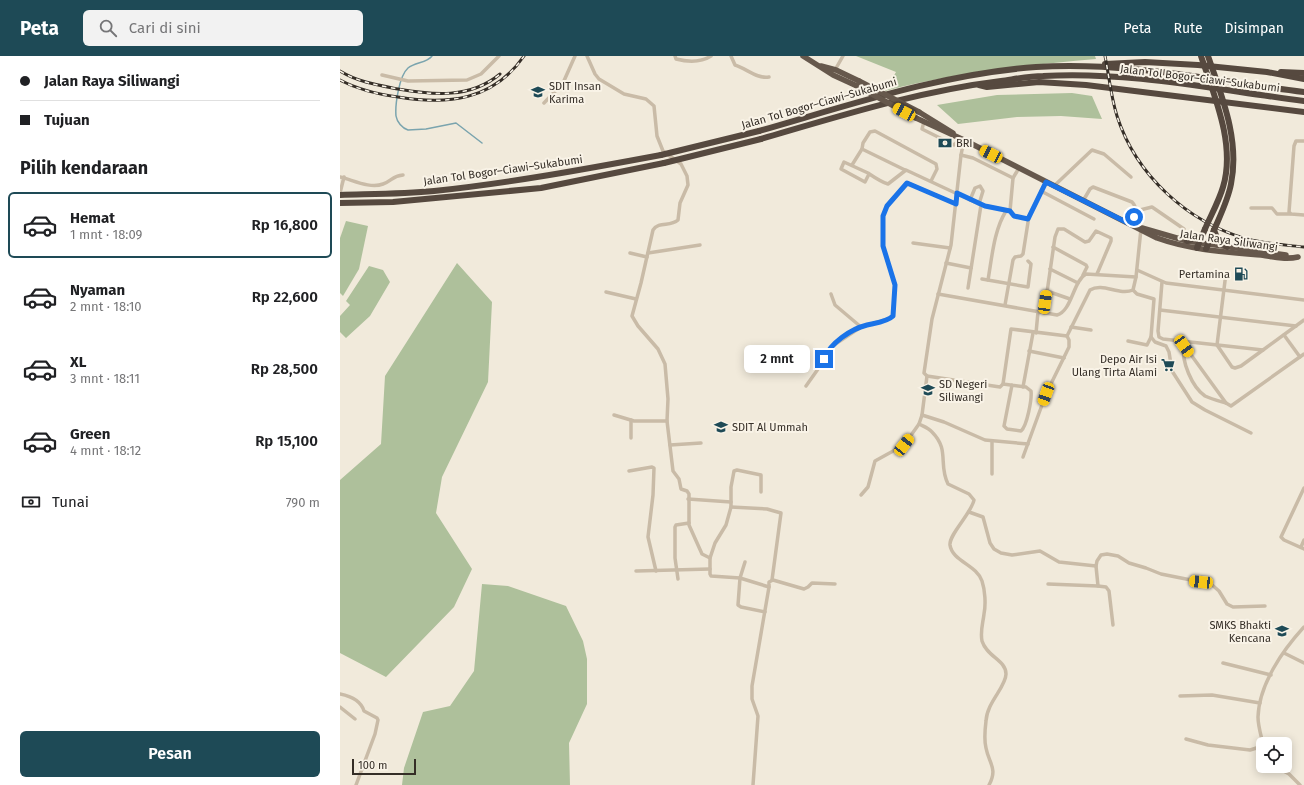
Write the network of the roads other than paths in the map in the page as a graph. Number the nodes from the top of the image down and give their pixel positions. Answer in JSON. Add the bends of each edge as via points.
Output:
{"nodes":[{"id":1,"x":499,"y":56,"type":"edge"},
{"id":2,"x":575,"y":56,"type":"edge"},
{"id":3,"x":587,"y":56,"type":"edge"},
{"id":4,"x":675,"y":56,"type":"edge"},
{"id":5,"x":711,"y":56,"type":"edge"},
{"id":6,"x":731,"y":56,"type":"edge"},
{"id":7,"x":803,"y":56,"type":"edge"},
{"id":8,"x":843,"y":56,"type":"edge"},
{"id":9,"x":1201,"y":56,"type":"edge"},
{"id":10,"x":1208,"y":56,"type":"edge"},
{"id":11,"x":1094,"y":67,"type":"junction"},
{"id":12,"x":835,"y":72,"type":"junction"},
{"id":13,"x":1267,"y":72,"type":"junction"},
{"id":14,"x":1304,"y":73,"type":"edge"},
{"id":15,"x":382,"y":75,"type":"dead end"},
{"id":16,"x":769,"y":77,"type":"dead end"},
{"id":17,"x":1304,"y":79,"type":"edge"},
{"id":18,"x":975,"y":84,"type":"junction"},
{"id":19,"x":1304,"y":92,"type":"edge"},
{"id":20,"x":1304,"y":101,"type":"edge"},
{"id":21,"x":544,"y":103,"type":"dead end"},
{"id":22,"x":1304,"y":112,"type":"edge"},
{"id":23,"x":917,"y":115,"type":"junction"},
{"id":24,"x":924,"y":122,"type":"junction"},
{"id":25,"x":960,"y":138,"type":"junction"},
{"id":26,"x":1304,"y":141,"type":"edge"},
{"id":27,"x":862,"y":149,"type":"junction"},
{"id":28,"x":961,"y":155,"type":"junction"},
{"id":29,"x":852,"y":166,"type":"junction"},
{"id":30,"x":1019,"y":168,"type":"junction"},
{"id":31,"x":841,"y":169,"type":"junction"},
{"id":32,"x":905,"y":170,"type":"junction"},
{"id":33,"x":839,"y":173,"type":"dead end"},
{"id":34,"x":869,"y":174,"type":"junction"},
{"id":35,"x":403,"y":175,"type":"dead end"},
{"id":36,"x":342,"y":177,"type":"edge"},
{"id":37,"x":1131,"y":177,"type":"dead end"},
{"id":38,"x":1013,"y":178,"type":"junction"},
{"id":39,"x":931,"y":181,"type":"junction"},
{"id":40,"x":1046,"y":182,"type":"junction"},
{"id":41,"x":1054,"y":186,"type":"junction"},
{"id":42,"x":1041,"y":191,"type":"junction"},
{"id":43,"x":957,"y":193,"type":"junction"},
{"id":44,"x":340,"y":194,"type":"edge"},
{"id":45,"x":970,"y":200,"type":"junction"},
{"id":46,"x":1083,"y":201,"type":"junction"},
{"id":47,"x":340,"y":203,"type":"edge"},
{"id":48,"x":956,"y":204,"type":"junction"},
{"id":49,"x":980,"y":205,"type":"junction"},
{"id":50,"x":1251,"y":208,"type":"dead end"},
{"id":51,"x":1008,"y":211,"type":"junction"},
{"id":52,"x":1136,"y":211,"type":"junction"},
{"id":53,"x":1290,"y":214,"type":"junction"},
{"id":54,"x":1304,"y":215,"type":"edge"},
{"id":55,"x":1028,"y":219,"type":"junction"},
{"id":56,"x":1094,"y":219,"type":"dead end"},
{"id":57,"x":1130,"y":224,"type":"junction"},
{"id":58,"x":1139,"y":228,"type":"junction"},
{"id":59,"x":1184,"y":229,"type":"dead end"},
{"id":60,"x":1214,"y":230,"type":"junction"},
{"id":61,"x":1204,"y":232,"type":"junction"},
{"id":62,"x":1187,"y":241,"type":"junction"},
{"id":63,"x":913,"y":243,"type":"dead end"},
{"id":64,"x":700,"y":245,"type":"dead end"},
{"id":65,"x":1198,"y":246,"type":"junction"},
{"id":66,"x":1053,"y":247,"type":"junction"},
{"id":67,"x":1207,"y":247,"type":"junction"},
{"id":68,"x":1227,"y":247,"type":"junction"},
{"id":69,"x":950,"y":248,"type":"junction"},
{"id":70,"x":630,"y":253,"type":"dead end"},
{"id":71,"x":648,"y":255,"type":"junction"},
{"id":72,"x":1301,"y":258,"type":"edge"},
{"id":73,"x":1028,"y":261,"type":"dead end"},
{"id":74,"x":946,"y":263,"type":"junction"},
{"id":75,"x":971,"y":268,"type":"junction"},
{"id":76,"x":1050,"y":269,"type":"junction"},
{"id":77,"x":1137,"y":270,"type":"junction"},
{"id":78,"x":1226,"y":273,"type":"dead end"},
{"id":79,"x":1097,"y":274,"type":"junction"},
{"id":80,"x":1083,"y":275,"type":"junction"},
{"id":81,"x":1136,"y":277,"type":"junction"},
{"id":82,"x":982,"y":279,"type":"dead end"},
{"id":83,"x":988,"y":280,"type":"junction"},
{"id":84,"x":1162,"y":282,"type":"junction"},
{"id":85,"x":1078,"y":283,"type":"junction"},
{"id":86,"x":1009,"y":284,"type":"junction"},
{"id":87,"x":968,"y":288,"type":"dead end"},
{"id":88,"x":1133,"y":290,"type":"junction"},
{"id":89,"x":1223,"y":290,"type":"junction"},
{"id":90,"x":1047,"y":291,"type":"junction"},
{"id":91,"x":606,"y":292,"type":"dead end"},
{"id":92,"x":831,"y":294,"type":"dead end"},
{"id":93,"x":938,"y":294,"type":"junction"},
{"id":94,"x":636,"y":299,"type":"junction"},
{"id":95,"x":1070,"y":299,"type":"junction"},
{"id":96,"x":1304,"y":300,"type":"edge"},
{"id":97,"x":1005,"y":305,"type":"junction"},
{"id":98,"x":1160,"y":310,"type":"junction"},
{"id":99,"x":1038,"y":312,"type":"junction"},
{"id":100,"x":1044,"y":313,"type":"junction"},
{"id":101,"x":1220,"y":316,"type":"junction"},
{"id":102,"x":1304,"y":320,"type":"edge"},
{"id":103,"x":1296,"y":326,"type":"junction"},
{"id":104,"x":861,"y":327,"type":"junction"},
{"id":105,"x":1071,"y":327,"type":"junction"},
{"id":106,"x":1091,"y":330,"type":"dead end"},
{"id":107,"x":1034,"y":333,"type":"junction"},
{"id":108,"x":1158,"y":334,"type":"junction"},
{"id":109,"x":1284,"y":335,"type":"junction"},
{"id":110,"x":1067,"y":336,"type":"junction"},
{"id":111,"x":1151,"y":337,"type":"junction"},
{"id":112,"x":1181,"y":340,"type":"junction"},
{"id":113,"x":1128,"y":341,"type":"dead end"},
{"id":114,"x":1217,"y":345,"type":"junction"},
{"id":115,"x":1184,"y":346,"type":"junction"},
{"id":116,"x":1263,"y":350,"type":"junction"},
{"id":117,"x":1029,"y":351,"type":"junction"},
{"id":118,"x":1304,"y":354,"type":"edge"},
{"id":119,"x":1064,"y":358,"type":"junction"},
{"id":120,"x":1300,"y":358,"type":"junction"},
{"id":121,"x":927,"y":376,"type":"junction"},
{"id":122,"x":1003,"y":384,"type":"junction"},
{"id":123,"x":1012,"y":385,"type":"junction"},
{"id":124,"x":806,"y":386,"type":"dead end"},
{"id":125,"x":1023,"y":387,"type":"junction"},
{"id":126,"x":1226,"y":403,"type":"junction"},
{"id":127,"x":614,"y":415,"type":"dead end"},
{"id":128,"x":922,"y":415,"type":"junction"},
{"id":129,"x":631,"y":420,"type":"junction"},
{"id":130,"x":667,"y":421,"type":"junction"},
{"id":131,"x":919,"y":424,"type":"junction"},
{"id":132,"x":1251,"y":433,"type":"dead end"},
{"id":133,"x":631,"y":438,"type":"dead end"},
{"id":134,"x":992,"y":441,"type":"junction"},
{"id":135,"x":701,"y":443,"type":"dead end"},
{"id":136,"x":1028,"y":444,"type":"junction"},
{"id":137,"x":670,"y":445,"type":"junction"},
{"id":138,"x":1023,"y":457,"type":"dead end"},
{"id":139,"x":629,"y":471,"type":"dead end"},
{"id":140,"x":992,"y":474,"type":"dead end"},
{"id":141,"x":1304,"y":488,"type":"edge"},
{"id":142,"x":761,"y":492,"type":"dead end"},
{"id":143,"x":861,"y":495,"type":"dead end"},
{"id":144,"x":688,"y":499,"type":"junction"},
{"id":145,"x":731,"y":505,"type":"junction"},
{"id":146,"x":969,"y":512,"type":"junction"},
{"id":147,"x":689,"y":523,"type":"junction"},
{"id":148,"x":1304,"y":540,"type":"edge"},
{"id":149,"x":1302,"y":548,"type":"edge"},
{"id":150,"x":710,"y":558,"type":"junction"},
{"id":151,"x":745,"y":562,"type":"dead end"},
{"id":152,"x":1096,"y":566,"type":"junction"},
{"id":153,"x":676,"y":569,"type":"junction"},
{"id":154,"x":710,"y":569,"type":"junction"},
{"id":155,"x":636,"y":571,"type":"dead end"},
{"id":156,"x":656,"y":571,"type":"junction"},
{"id":157,"x":740,"y":578,"type":"junction"},
{"id":158,"x":678,"y":579,"type":"dead end"},
{"id":159,"x":772,"y":580,"type":"junction"},
{"id":160,"x":835,"y":584,"type":"dead end"},
{"id":161,"x":1048,"y":584,"type":"dead end"},
{"id":162,"x":1098,"y":586,"type":"junction"},
{"id":163,"x":769,"y":587,"type":"junction"},
{"id":164,"x":1265,"y":606,"type":"dead end"},
{"id":165,"x":765,"y":612,"type":"junction"},
{"id":166,"x":1113,"y":625,"type":"dead end"},
{"id":167,"x":1304,"y":627,"type":"edge"},
{"id":168,"x":1284,"y":653,"type":"junction"},
{"id":169,"x":1304,"y":663,"type":"edge"},
{"id":170,"x":1223,"y":664,"type":"dead end"},
{"id":171,"x":1271,"y":675,"type":"junction"},
{"id":172,"x":340,"y":694,"type":"edge"},
{"id":173,"x":1180,"y":696,"type":"dead end"},
{"id":174,"x":1260,"y":703,"type":"junction"},
{"id":175,"x":340,"y":707,"type":"edge"},
{"id":176,"x":355,"y":719,"type":"dead end"},
{"id":177,"x":1261,"y":737,"type":"edge"},
{"id":178,"x":1186,"y":739,"type":"dead end"},
{"id":179,"x":1256,"y":748,"type":"edge"},
{"id":180,"x":1286,"y":773,"type":"edge"},
{"id":181,"x":356,"y":785,"type":"edge"},
{"id":182,"x":753,"y":785,"type":"edge"},
{"id":183,"x":989,"y":785,"type":"edge"},
{"id":184,"x":1300,"y":785,"type":"edge"}],
"edges":[{"from":1,"to":15,"type":"street","via":[[473,78],[452,81],[408,81]]},
{"from":2,"to":21,"type":"street","via":[[563,83]]},
{"from":3,"to":71,"type":"street","via":[[594,74],[602,81],[624,94],[644,98],[652,103],[655,109],[657,136],[663,151],[681,164],[686,173],[688,185],[680,203],[678,220],[654,228]]},
{"from":4,"to":5,"type":"street","via":[[676,59],[697,62]]},
{"from":6,"to":16,"type":"street","via":[[736,65],[761,78]]},
{"from":7,"to":12,"type":"highway","name":"Jalan Raya Siliwangi"},
{"from":8,"to":12,"type":"street"},
{"from":9,"to":61,"type":"highway","bridge":true,"via":[[1223,126],[1226,147],[1224,186]]},
{"from":10,"to":60,"type":"highway","bridge":true,"via":[[1230,127],[1233,150],[1231,185]]},
{"from":11,"to":13,"type":"highway","via":[[1145,62]]},
{"from":11,"to":19,"type":"highway","name":"Jalan Tol Bogor–Ciawi–Sukabumi","via":[[1186,74]]},
{"from":11,"to":44,"type":"highway","name":"Jalan Tol Bogor–Ciawi–Sukabumi","bridge":true,"via":[[1037,67],[998,71],[914,87],[759,131],[661,155],[540,177],[434,191]]},
{"from":12,"to":23,"type":"highway","name":"Jalan Raya Siliwangi","bridge":true},
{"from":13,"to":14,"type":"highway"},
{"from":13,"to":17,"type":"highway"},
{"from":18,"to":20,"type":"highway","name":"Jalan Tol Bogor–Ciawi–Sukabumi","via":[[1042,76],[1094,76],[1179,83]]},
{"from":18,"to":22,"type":"highway","via":[[987,87],[1039,82],[1086,86]]},
{"from":18,"to":47,"type":"highway","name":"Jalan Tol Bogor–Ciawi–Sukabumi","bridge":true,"via":[[880,105],[664,163],[542,188],[434,199]]},
{"from":23,"to":24,"type":"highway","name":"Jalan Raya Siliwangi"},
{"from":23,"to":25,"type":"highway","name":"Jalan Raya Siliwangi"},
{"from":24,"to":25,"type":"highway","name":"Jalan Raya Siliwangi"},
{"from":24,"to":25,"type":"street","via":[[922,130],[954,146]]},
{"from":25,"to":28,"type":"street"},
{"from":25,"to":30,"type":"highway","name":"Jalan Raya Siliwangi"},
{"from":26,"to":53,"type":"street","via":[[1296,141],[1294,146]]},
{"from":27,"to":29,"type":"street"},
{"from":27,"to":32,"type":"street"},
{"from":27,"to":39,"type":"street","via":[[870,132],[875,131],[936,164],[937,169]]},
{"from":28,"to":38,"type":"street","via":[[976,159]]},
{"from":28,"to":43,"type":"street"},
{"from":29,"to":31,"type":"street","via":[[844,162]]},
{"from":29,"to":34,"type":"street"},
{"from":30,"to":38,"type":"street"},
{"from":30,"to":40,"type":"highway","name":"Jalan Raya Siliwangi"},
{"from":31,"to":33,"type":"street"},
{"from":31,"to":34,"type":"street","via":[[865,182]]},
{"from":32,"to":34,"type":"street","via":[[888,184]]},
{"from":32,"to":39,"type":"street"},
{"from":35,"to":36,"type":"street","via":[[395,176],[381,184],[360,183]]},
{"from":36,"to":44,"type":"street"},
{"from":37,"to":41,"type":"street","via":[[1104,154],[1092,150]]},
{"from":38,"to":51,"type":"street"},
{"from":39,"to":43,"type":"street"},
{"from":40,"to":41,"type":"highway","name":"Jalan Raya Siliwangi"},
{"from":40,"to":42,"type":"street"},
{"from":41,"to":46,"type":"highway","name":"Jalan Raya Siliwangi"},
{"from":42,"to":55,"type":"street"},
{"from":42,"to":56,"type":"street"},
{"from":43,"to":45,"type":"street"},
{"from":43,"to":48,"type":"street"},
{"from":45,"to":49,"type":"street"},
{"from":45,"to":49,"type":"street","via":[[975,188],[980,186],[983,191]]},
{"from":46,"to":52,"type":"street","via":[[1090,189],[1095,187],[1132,202]]},
{"from":46,"to":57,"type":"highway","name":"Jalan Raya Siliwangi"},
{"from":48,"to":69,"type":"street"},
{"from":48,"to":104,"type":"street","via":[[908,183],[887,206],[883,216],[883,246],[894,282],[893,314],[892,318]]},
{"from":49,"to":51,"type":"street"},
{"from":49,"to":75,"type":"street"},
{"from":50,"to":53,"type":"street","via":[[1272,208],[1277,214]]},
{"from":51,"to":55,"type":"street","via":[[1014,216]]},
{"from":51,"to":83,"type":"street","via":[[998,228]]},
{"from":52,"to":57,"type":"street"},
{"from":52,"to":59,"type":"street","via":[[1152,207]]},
{"from":53,"to":54,"type":"street"},
{"from":55,"to":86,"type":"street","via":[[1023,254],[1013,259]]},
{"from":57,"to":58,"type":"highway","name":"Jalan Raya Siliwangi"},
{"from":58,"to":62,"type":"highway","name":"Jalan Raya Siliwangi"},
{"from":58,"to":65,"type":"highway","name":"Jalan Raya Siliwangi","via":[[1163,240]]},
{"from":58,"to":77,"type":"street"},
{"from":60,"to":67,"type":"highway"},
{"from":60,"to":68,"type":"highway","via":[[1218,240]]},
{"from":61,"to":62,"type":"highway"},
{"from":61,"to":65,"type":"highway"},
{"from":62,"to":65,"type":"highway","name":"Jalan Raya Siliwangi"},
{"from":63,"to":69,"type":"street"},
{"from":64,"to":71,"type":"street"},
{"from":65,"to":67,"type":"highway","name":"Jalan Raya Siliwangi"},
{"from":66,"to":76,"type":"street"},
{"from":66,"to":79,"type":"street","via":[[1059,228],[1085,242],[1089,241],[1096,231],[1108,236],[1111,241]]},
{"from":66,"to":80,"type":"street","via":[[1086,265]]},
{"from":67,"to":68,"type":"highway","name":"Jalan Raya Siliwangi"},
{"from":67,"to":72,"type":"highway","name":"Jalan Raya Siliwangi","via":[[1281,258]]},
{"from":68,"to":72,"type":"highway","name":"Jalan Raya Siliwangi"},
{"from":69,"to":74,"type":"street"},
{"from":70,"to":71,"type":"street"},
{"from":71,"to":94,"type":"street"},
{"from":73,"to":86,"type":"street","via":[[1031,264],[1028,286]]},
{"from":74,"to":75,"type":"street"},
{"from":74,"to":93,"type":"street"},
{"from":75,"to":87,"type":"street"},
{"from":76,"to":85,"type":"street"},
{"from":76,"to":90,"type":"street"},
{"from":77,"to":81,"type":"street"},
{"from":77,"to":84,"type":"street"},
{"from":78,"to":89,"type":"street"},
{"from":79,"to":80,"type":"street"},
{"from":79,"to":81,"type":"street"},
{"from":80,"to":85,"type":"street"},
{"from":81,"to":88,"type":"street"},
{"from":82,"to":83,"type":"street"},
{"from":83,"to":86,"type":"street"},
{"from":84,"to":89,"type":"street"},
{"from":84,"to":98,"type":"street"},
{"from":85,"to":95,"type":"street"},
{"from":86,"to":97,"type":"street"},
{"from":88,"to":105,"type":"street","via":[[1094,287]]},
{"from":88,"to":111,"type":"street","via":[[1155,300]]},
{"from":89,"to":96,"type":"street"},
{"from":89,"to":101,"type":"street"},
{"from":90,"to":95,"type":"street"},
{"from":90,"to":100,"type":"street"},
{"from":91,"to":94,"type":"street"},
{"from":92,"to":104,"type":"street","via":[[835,305]]},
{"from":93,"to":97,"type":"street"},
{"from":93,"to":121,"type":"street","via":[[924,373]]},
{"from":94,"to":130,"type":"street","via":[[632,312],[633,319],[658,349],[665,364]]},
{"from":95,"to":100,"type":"street","via":[[1062,314]]},
{"from":97,"to":99,"type":"street"},
{"from":98,"to":101,"type":"street"},
{"from":98,"to":108,"type":"street"},
{"from":99,"to":100,"type":"street"},
{"from":99,"to":107,"type":"street"},
{"from":101,"to":103,"type":"street"},
{"from":101,"to":114,"type":"street"},
{"from":102,"to":103,"type":"street"},
{"from":103,"to":109,"type":"street"},
{"from":104,"to":124,"type":"street","via":[[829,349]]},
{"from":105,"to":106,"type":"street"},
{"from":105,"to":110,"type":"street"},
{"from":107,"to":110,"type":"street"},
{"from":107,"to":117,"type":"street"},
{"from":107,"to":122,"type":"street","via":[[1011,329]]},
{"from":108,"to":111,"type":"street"},
{"from":108,"to":112,"type":"street","via":[[1163,339]]},
{"from":109,"to":116,"type":"street"},
{"from":109,"to":120,"type":"street"},
{"from":110,"to":119,"type":"street","via":[[1069,344]]},
{"from":111,"to":113,"type":"street","via":[[1147,345]]},
{"from":111,"to":132,"type":"street","via":[[1155,342],[1166,346],[1172,370],[1196,406]]},
{"from":112,"to":114,"type":"street"},
{"from":112,"to":115,"type":"street"},
{"from":114,"to":116,"type":"street"},
{"from":114,"to":116,"type":"street","via":[[1235,368]]},
{"from":115,"to":126,"type":"street"},
{"from":115,"to":126,"type":"street","via":[[1184,363],[1200,390],[1208,397]]},
{"from":117,"to":119,"type":"street"},
{"from":117,"to":125,"type":"street"},
{"from":118,"to":120,"type":"street"},
{"from":119,"to":136,"type":"street","via":[[1046,394]]},
{"from":120,"to":126,"type":"street","via":[[1234,406]]},
{"from":121,"to":122,"type":"street","via":[[999,387]]},
{"from":121,"to":128,"type":"street"},
{"from":122,"to":123,"type":"street"},
{"from":123,"to":125,"type":"street"},
{"from":123,"to":125,"type":"street","via":[[1004,424],[1006,429],[1021,431],[1025,427],[1031,395],[1029,389]]},
{"from":127,"to":129,"type":"street"},
{"from":128,"to":131,"type":"street"},
{"from":128,"to":134,"type":"street"},
{"from":129,"to":130,"type":"street"},
{"from":129,"to":133,"type":"street"},
{"from":130,"to":137,"type":"street"},
{"from":131,"to":143,"type":"street","via":[[904,445],[875,461],[868,487]]},
{"from":131,"to":146,"type":"street","via":[[931,431],[942,445],[948,484],[974,498]]},
{"from":134,"to":136,"type":"street"},
{"from":134,"to":140,"type":"street"},
{"from":135,"to":137,"type":"street"},
{"from":136,"to":138,"type":"street"},
{"from":137,"to":144,"type":"street","via":[[674,473],[679,479],[681,489],[688,492]]},
{"from":139,"to":156,"type":"street","via":[[654,468],[654,495],[648,537]]},
{"from":141,"to":149,"type":"street","via":[[1281,537]]},
{"from":142,"to":145,"type":"street","via":[[761,475],[735,470],[730,487]]},
{"from":144,"to":145,"type":"street"},
{"from":144,"to":147,"type":"street"},
{"from":145,"to":150,"type":"street","via":[[726,528],[715,543]]},
{"from":145,"to":159,"type":"street","via":[[781,513]]},
{"from":146,"to":152,"type":"street","via":[[983,517],[990,543],[1001,553],[1012,555],[1040,551],[1059,562]]},
{"from":146,"to":183,"type":"street","via":[[951,538],[950,545],[957,557],[981,579],[985,608],[981,628],[982,640],[989,654],[1003,665],[1006,673],[986,716],[985,746],[994,772]]},
{"from":147,"to":150,"type":"street","via":[[702,554]]},
{"from":147,"to":153,"type":"street","via":[[675,526]]},
{"from":148,"to":149,"type":"street"},
{"from":150,"to":154,"type":"street"},
{"from":151,"to":157,"type":"street"},
{"from":152,"to":162,"type":"street"},
{"from":152,"to":164,"type":"street","via":[[1101,555],[1118,556],[1129,563],[1158,573],[1210,584],[1219,591],[1227,604],[1233,607]]},
{"from":153,"to":154,"type":"street"},
{"from":153,"to":156,"type":"street"},
{"from":153,"to":158,"type":"street"},
{"from":154,"to":157,"type":"street","via":[[711,576]]},
{"from":155,"to":156,"type":"street"},
{"from":157,"to":163,"type":"street"},
{"from":157,"to":165,"type":"street","via":[[738,605]]},
{"from":159,"to":160,"type":"street","via":[[804,589],[813,583]]},
{"from":159,"to":163,"type":"street"},
{"from":161,"to":162,"type":"street"},
{"from":162,"to":166,"type":"street","via":[[1108,589]]},
{"from":163,"to":165,"type":"street"},
{"from":165,"to":182,"type":"street","via":[[752,686],[752,698],[758,716]]},
{"from":167,"to":168,"type":"street"},
{"from":168,"to":169,"type":"street"},
{"from":168,"to":171,"type":"street"},
{"from":170,"to":171,"type":"street"},
{"from":171,"to":174,"type":"street"},
{"from":172,"to":181,"type":"street","via":[[350,696],[362,705],[364,711],[378,719]]},
{"from":173,"to":174,"type":"street","via":[[1212,695]]},
{"from":174,"to":177,"type":"street","via":[[1258,721]]},
{"from":175,"to":176,"type":"street"},
{"from":178,"to":179,"type":"street","via":[[1208,745],[1250,750]]},
{"from":180,"to":184,"type":"street"}]}
